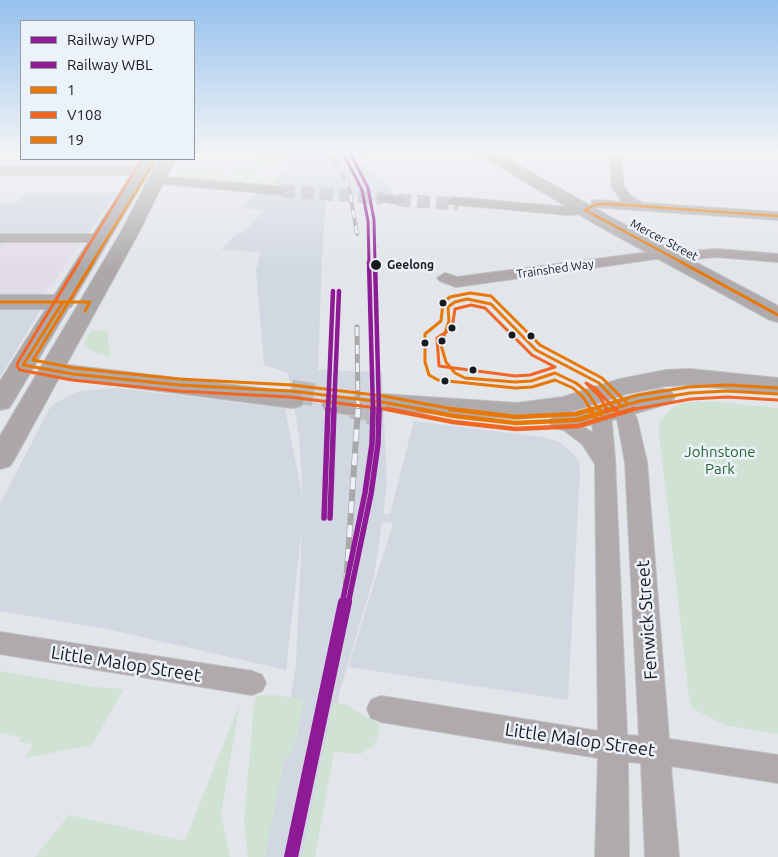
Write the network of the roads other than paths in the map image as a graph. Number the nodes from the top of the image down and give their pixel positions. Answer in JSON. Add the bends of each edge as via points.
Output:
{"nodes":[{"id":1,"x":133,"y":191,"type":"edge"},
{"id":2,"x":139,"y":191,"type":"edge"},
{"id":3,"x":547,"y":191,"type":"edge"},
{"id":4,"x":553,"y":191,"type":"edge"},
{"id":5,"x":572,"y":191,"type":"edge"},
{"id":6,"x":615,"y":191,"type":"edge"},
{"id":7,"x":621,"y":191,"type":"edge"},
{"id":8,"x":382,"y":197,"type":"tunnel mouth"},
{"id":9,"x":528,"y":197,"type":"junction"},
{"id":10,"x":397,"y":198,"type":"tunnel mouth"},
{"id":11,"x":568,"y":200,"type":"junction"},
{"id":12,"x":639,"y":206,"type":"junction"},
{"id":13,"x":602,"y":207,"type":"junction"},
{"id":14,"x":778,"y":216,"type":"edge"},
{"id":15,"x":778,"y":224,"type":"edge"},
{"id":16,"x":0,"y":238,"type":"edge"},
{"id":17,"x":102,"y":238,"type":"junction"},
{"id":18,"x":665,"y":254,"type":"junction"},
{"id":19,"x":693,"y":255,"type":"junction"},
{"id":20,"x":778,"y":258,"type":"edge"},
{"id":21,"x":445,"y":278,"type":"dead end"},
{"id":22,"x":723,"y":279,"type":"junction"},
{"id":23,"x":778,"y":301,"type":"edge"},
{"id":24,"x":0,"y":302,"type":"edge"},
{"id":25,"x":62,"y":302,"type":"junction"},
{"id":26,"x":90,"y":302,"type":"junction"},
{"id":27,"x":778,"y":315,"type":"edge"},
{"id":28,"x":55,"y":365,"type":"junction"},
{"id":29,"x":23,"y":366,"type":"junction"},
{"id":30,"x":123,"y":379,"type":"junction"},
{"id":31,"x":778,"y":386,"type":"edge"},
{"id":32,"x":778,"y":394,"type":"edge"},
{"id":33,"x":2,"y":395,"type":"edge"},
{"id":34,"x":606,"y":402,"type":"junction"},
{"id":35,"x":30,"y":408,"type":"junction"},
{"id":36,"x":383,"y":410,"type":"tunnel mouth"},
{"id":37,"x":454,"y":416,"type":"junction"},
{"id":38,"x":562,"y":422,"type":"junction"},
{"id":39,"x":0,"y":460,"type":"edge"},
{"id":40,"x":605,"y":466,"type":"junction"},
{"id":41,"x":0,"y":643,"type":"edge"},
{"id":42,"x":252,"y":683,"type":"dead end"},
{"id":43,"x":381,"y":709,"type":"dead end"},
{"id":44,"x":613,"y":747,"type":"junction"},
{"id":45,"x":656,"y":751,"type":"junction"},
{"id":46,"x":778,"y":769,"type":"edge"},
{"id":47,"x":612,"y":857,"type":"edge"},
{"id":48,"x":662,"y":857,"type":"edge"}],
"edges":[{"from":1,"to":17,"type":"highway"},
{"from":2,"to":26,"type":"highway"},
{"from":3,"to":9,"type":"street","via":[[546,194]]},
{"from":4,"to":11,"type":"street","name":"Mercer Street"},
{"from":5,"to":13,"type":"street","name":"Mercer Street"},
{"from":6,"to":13,"type":"street"},
{"from":7,"to":12,"type":"street"},
{"from":8,"to":10,"type":"street"},
{"from":9,"to":11,"type":"street"},
{"from":9,"to":13,"type":"street","via":[[454,199],[568,211]]},
{"from":11,"to":13,"type":"street","name":"Mercer Street"},
{"from":12,"to":13,"type":"street"},
{"from":12,"to":14,"type":"street"},
{"from":13,"to":15,"type":"street"},
{"from":13,"to":18,"type":"street","name":"Mercer Street"},
{"from":13,"to":19,"type":"street","name":"Mercer Street"},
{"from":16,"to":17,"type":"street"},
{"from":17,"to":25,"type":"highway"},
{"from":18,"to":19,"type":"street"},
{"from":18,"to":21,"type":"street","name":"Trainshed Way","via":[[456,282]]},
{"from":18,"to":22,"type":"street","name":"Mercer Street"},
{"from":19,"to":20,"type":"street"},
{"from":19,"to":22,"type":"street","name":"Mercer Street"},
{"from":22,"to":23,"type":"street","name":"Mercer Street"},
{"from":22,"to":27,"type":"street","name":"Mercer Street"},
{"from":24,"to":25,"type":"street"},
{"from":25,"to":26,"type":"highway"},
{"from":25,"to":29,"type":"highway"},
{"from":26,"to":28,"type":"highway"},
{"from":28,"to":29,"type":"highway"},
{"from":28,"to":30,"type":"street"},
{"from":28,"to":30,"type":"street","via":[[127,367],[318,398]]},
{"from":28,"to":35,"type":"highway"},
{"from":29,"to":33,"type":"highway"},
{"from":30,"to":35,"type":"street","via":[[65,386],[44,396]]},
{"from":31,"to":34,"type":"street","via":[[683,377],[657,379]]},
{"from":32,"to":34,"type":"street","via":[[704,391]]},
{"from":34,"to":37,"type":"street","via":[[517,411],[382,402]]},
{"from":34,"to":38,"type":"street"},
{"from":34,"to":40,"type":"street"},
{"from":34,"to":45,"type":"street","name":"Fenwick Street","via":[[627,420],[636,462]]},
{"from":35,"to":39,"type":"highway"},
{"from":36,"to":37,"type":"street"},
{"from":37,"to":38,"type":"street","via":[[516,423]]},
{"from":38,"to":40,"type":"street","via":[[589,440]]},
{"from":40,"to":44,"type":"street"},
{"from":41,"to":42,"type":"street","name":"Little Malop Street"},
{"from":43,"to":44,"type":"street","name":"Little Malop Street"},
{"from":44,"to":45,"type":"street","name":"Little Malop Street"},
{"from":44,"to":47,"type":"street"},
{"from":45,"to":46,"type":"street","name":"Little Malop Street"},
{"from":45,"to":48,"type":"street","name":"Fenwick Street"}]}
